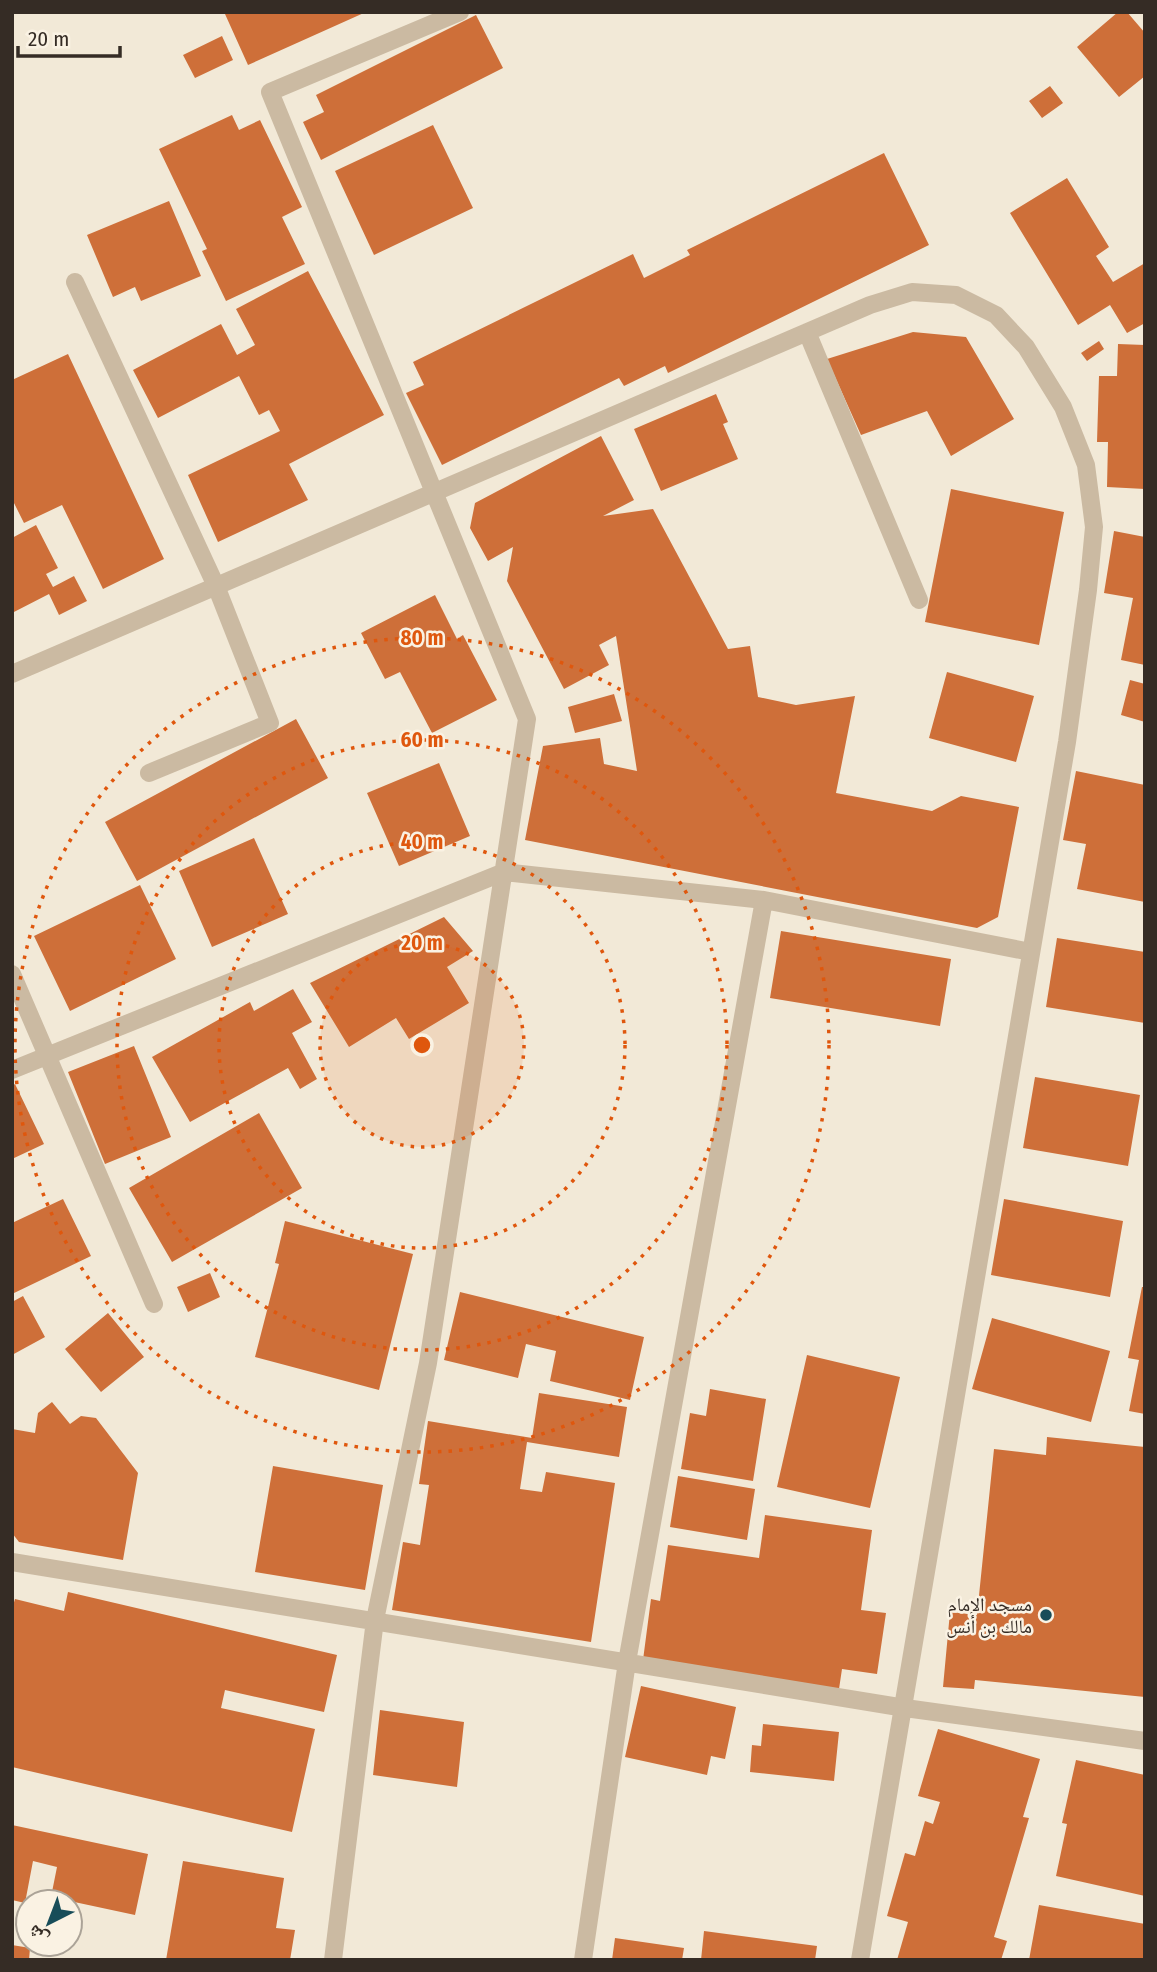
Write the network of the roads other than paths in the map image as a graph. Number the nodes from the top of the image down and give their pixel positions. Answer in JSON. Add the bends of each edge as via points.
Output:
{"nodes":[{"id":1,"x":460,"y":12,"type":"edge"},
{"id":2,"x":75,"y":282,"type":"dead end"},
{"id":3,"x":807,"y":332,"type":"junction"},
{"id":4,"x":433,"y":492,"type":"junction"},
{"id":5,"x":216,"y":586,"type":"junction"},
{"id":6,"x":919,"y":600,"type":"dead end"},
{"id":7,"x":12,"y":674,"type":"edge"},
{"id":8,"x":149,"y":773,"type":"dead end"},
{"id":9,"x":503,"y":872,"type":"junction"},
{"id":10,"x":764,"y":900,"type":"junction"},
{"id":11,"x":1031,"y":952,"type":"junction"},
{"id":12,"x":12,"y":974,"type":"edge"},
{"id":13,"x":47,"y":1055,"type":"junction"},
{"id":14,"x":12,"y":1070,"type":"edge"},
{"id":15,"x":154,"y":1304,"type":"dead end"},
{"id":16,"x":12,"y":1562,"type":"edge"},
{"id":17,"x":375,"y":1620,"type":"junction"},
{"id":18,"x":627,"y":1662,"type":"junction"},
{"id":19,"x":905,"y":1708,"type":"junction"},
{"id":20,"x":1145,"y":1741,"type":"edge"},
{"id":21,"x":333,"y":1960,"type":"edge"},
{"id":22,"x":583,"y":1960,"type":"edge"},
{"id":23,"x":860,"y":1960,"type":"edge"}],
"edges":[{"from":1,"to":4,"type":"street","via":[[270,92]]},
{"from":2,"to":5,"type":"street"},
{"from":3,"to":4,"type":"street"},
{"from":3,"to":6,"type":"street"},
{"from":3,"to":11,"type":"street","via":[[912,292],[956,295],[996,314],[1026,347],[1063,407],[1086,465],[1094,527],[1088,590],[1068,742]]},
{"from":4,"to":5,"type":"street"},
{"from":4,"to":9,"type":"street","via":[[527,719]]},
{"from":5,"to":7,"type":"street"},
{"from":5,"to":8,"type":"street","via":[[270,723]]},
{"from":9,"to":10,"type":"street"},
{"from":9,"to":13,"type":"street"},
{"from":9,"to":17,"type":"street","via":[[428,1363]]},
{"from":10,"to":11,"type":"street"},
{"from":10,"to":18,"type":"street"},
{"from":11,"to":19,"type":"street"},
{"from":12,"to":13,"type":"street"},
{"from":13,"to":14,"type":"street"},
{"from":13,"to":15,"type":"street"},
{"from":16,"to":17,"type":"street"},
{"from":17,"to":18,"type":"street"},
{"from":17,"to":21,"type":"street"},
{"from":18,"to":19,"type":"street"},
{"from":18,"to":22,"type":"street"},
{"from":19,"to":20,"type":"street"},
{"from":19,"to":23,"type":"street"}]}
